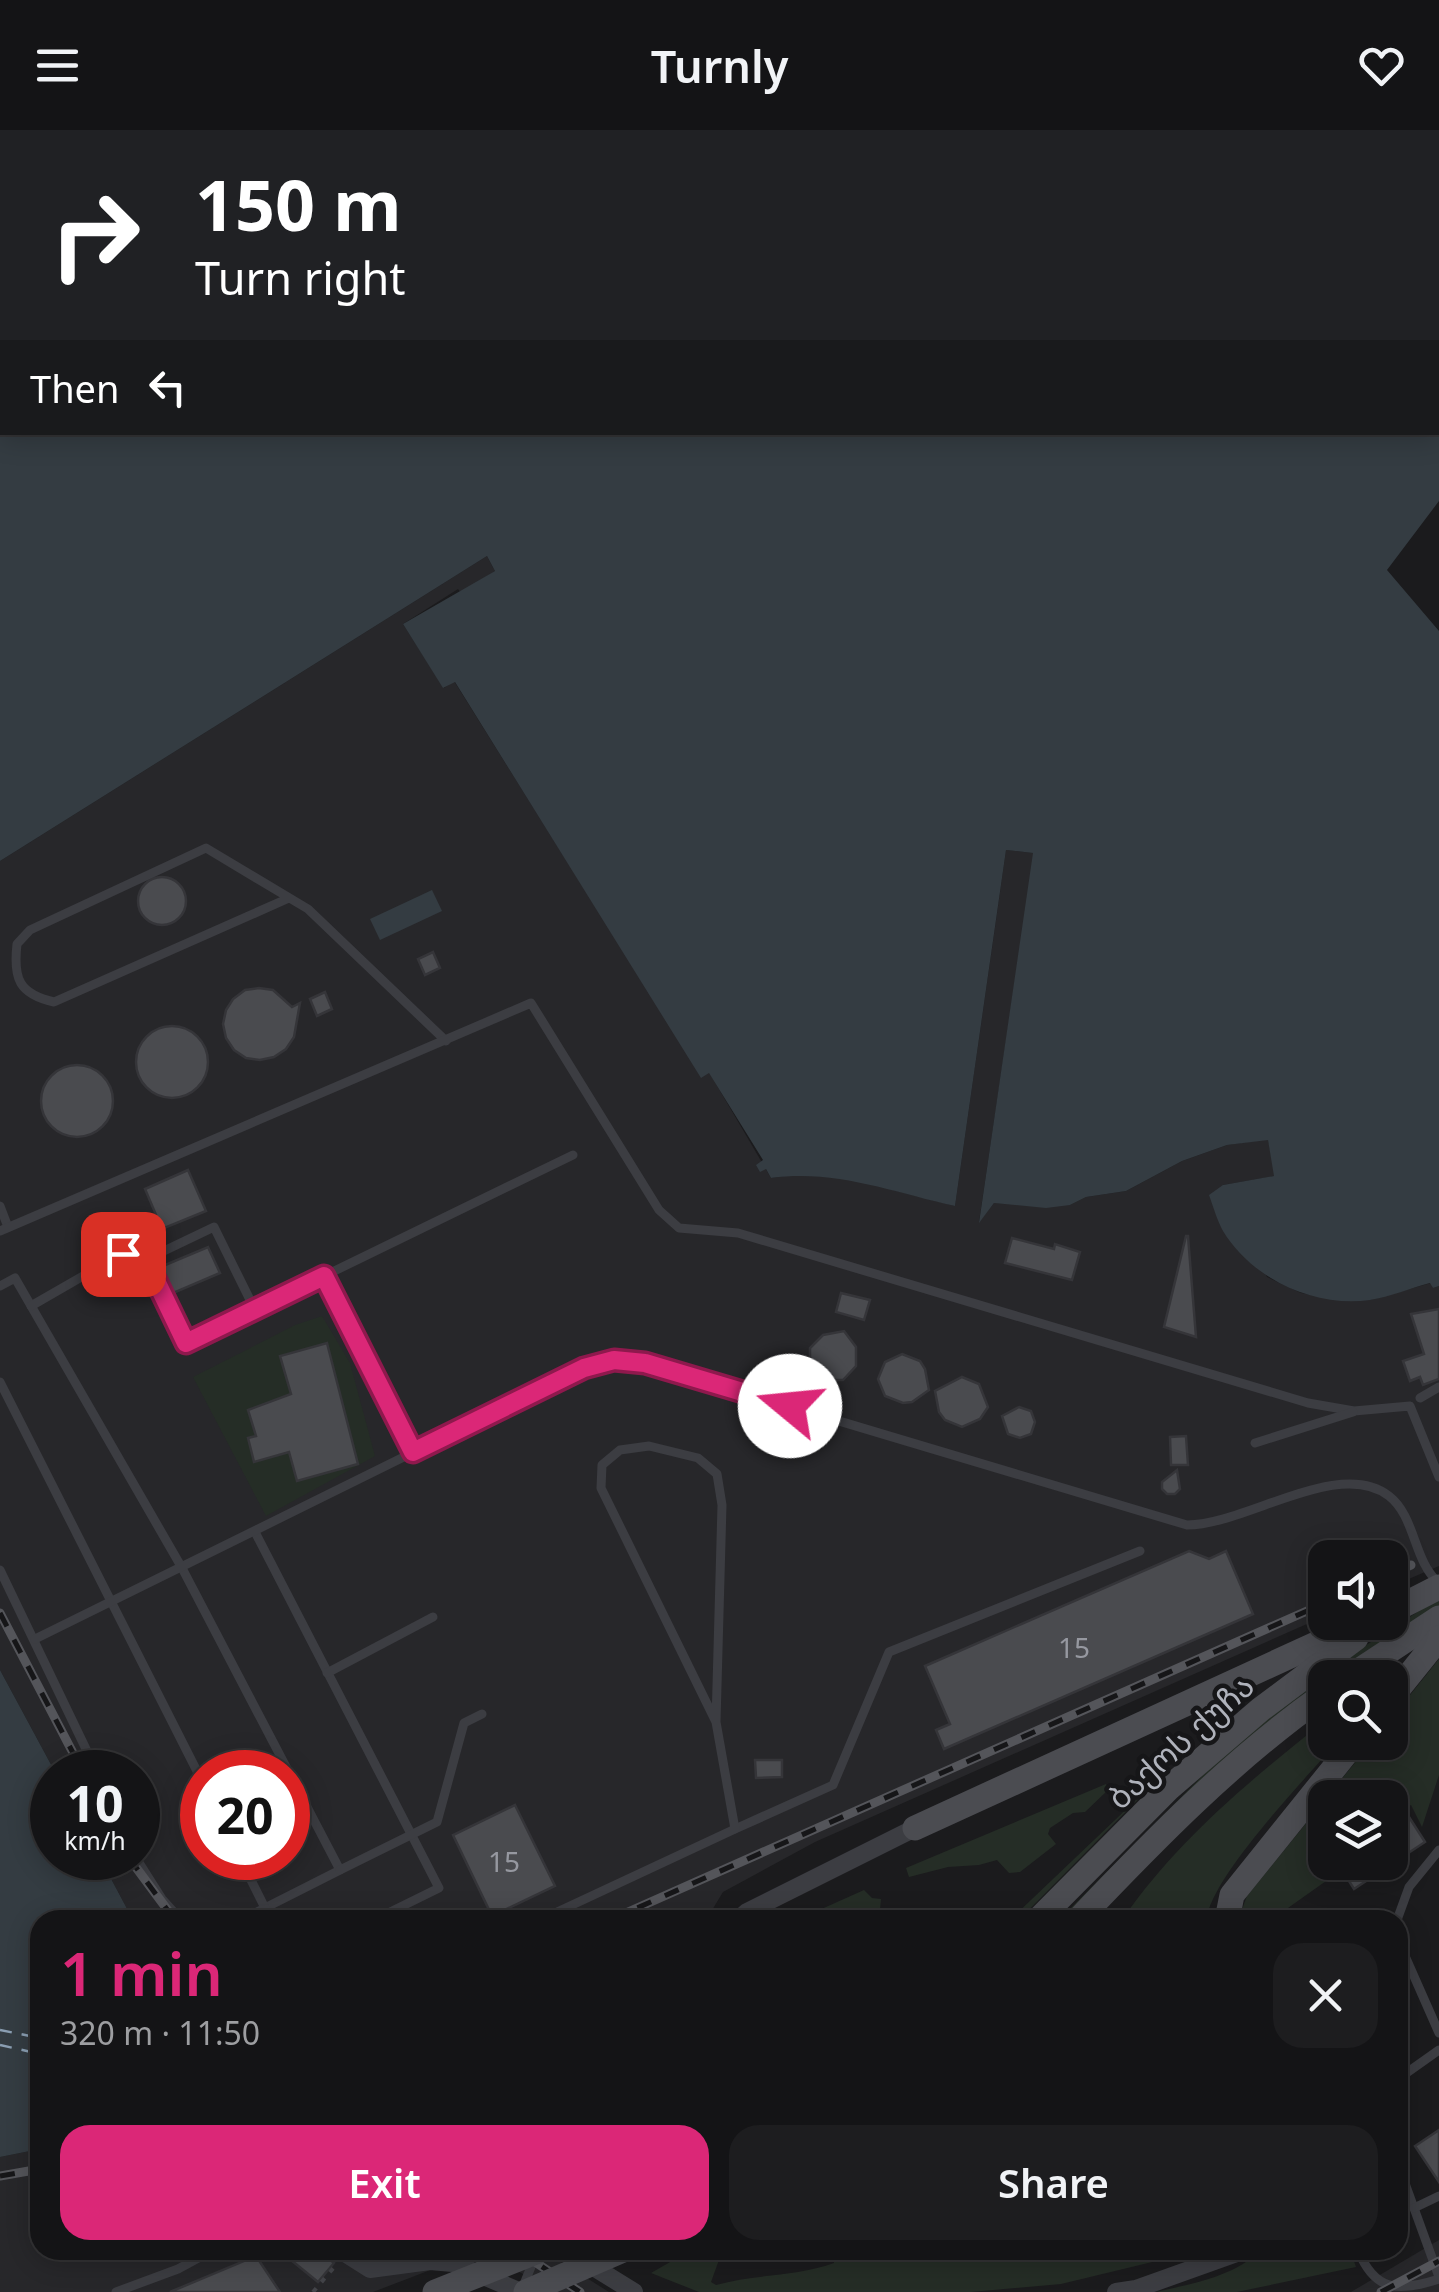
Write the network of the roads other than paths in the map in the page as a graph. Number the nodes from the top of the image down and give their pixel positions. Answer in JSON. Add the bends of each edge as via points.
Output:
{"nodes":[{"id":1,"x":289,"y":898,"type":"junction"},
{"id":2,"x":446,"y":1040,"type":"junction"},
{"id":3,"x":574,"y":1154,"type":"dead end"},
{"id":4,"x":0,"y":1206,"type":"edge"},
{"id":5,"x":4,"y":1229,"type":"edge"},
{"id":6,"x":146,"y":1260,"type":"junction"},
{"id":7,"x":324,"y":1276,"type":"junction"},
{"id":8,"x":0,"y":1286,"type":"edge"},
{"id":9,"x":31,"y":1306,"type":"junction"},
{"id":10,"x":255,"y":1310,"type":"junction"},
{"id":11,"x":0,"y":1382,"type":"edge"},
{"id":12,"x":1439,"y":1388,"type":"edge"},
{"id":13,"x":1420,"y":1398,"type":"dead end"},
{"id":14,"x":1354,"y":1412,"type":"junction"},
{"id":15,"x":1256,"y":1443,"type":"dead end"},
{"id":16,"x":413,"y":1452,"type":"junction"},
{"id":17,"x":1439,"y":1477,"type":"edge"},
{"id":18,"x":255,"y":1532,"type":"junction"},
{"id":19,"x":1140,"y":1551,"type":"dead end"},
{"id":20,"x":182,"y":1568,"type":"junction"},
{"id":21,"x":0,"y":1570,"type":"edge"},
{"id":22,"x":1439,"y":1585,"type":"edge"},
{"id":23,"x":114,"y":1601,"type":"junction"},
{"id":24,"x":1408,"y":1602,"type":"edge"},
{"id":25,"x":433,"y":1617,"type":"dead end"},
{"id":26,"x":1439,"y":1618,"type":"edge"},
{"id":27,"x":1439,"y":1638,"type":"edge"},
{"id":28,"x":35,"y":1639,"type":"junction"},
{"id":29,"x":1325,"y":1640,"type":"edge"},
{"id":30,"x":1353,"y":1640,"type":"edge"},
{"id":31,"x":1375,"y":1660,"type":"edge"},
{"id":32,"x":327,"y":1672,"type":"junction"},
{"id":33,"x":1408,"y":1677,"type":"edge"},
{"id":34,"x":1308,"y":1706,"type":"edge"},
{"id":35,"x":482,"y":1714,"type":"dead end"},
{"id":36,"x":716,"y":1722,"type":"junction"},
{"id":37,"x":87,"y":1750,"type":"edge"},
{"id":38,"x":187,"y":1750,"type":"edge"},
{"id":39,"x":1341,"y":1760,"type":"edge"},
{"id":40,"x":915,"y":1828,"type":"joint"},
{"id":41,"x":735,"y":1829,"type":"junction"},
{"id":42,"x":412,"y":1834,"type":"junction"},
{"id":43,"x":1439,"y":1850,"type":"edge"},
{"id":44,"x":340,"y":1870,"type":"junction"},
{"id":45,"x":150,"y":1880,"type":"edge"},
{"id":46,"x":251,"y":1880,"type":"edge"},
{"id":47,"x":265,"y":1908,"type":"junction"},
{"id":48,"x":172,"y":1910,"type":"edge"},
{"id":49,"x":261,"y":1910,"type":"edge"},
{"id":50,"x":395,"y":1910,"type":"edge"},
{"id":51,"x":561,"y":1910,"type":"edge"},
{"id":52,"x":750,"y":1910,"type":"edge"},
{"id":53,"x":1048,"y":1910,"type":"edge"},
{"id":54,"x":1088,"y":1910,"type":"edge"},
{"id":55,"x":1229,"y":1910,"type":"edge"},
{"id":56,"x":1401,"y":1910,"type":"edge"},
{"id":57,"x":1408,"y":1962,"type":"edge"},
{"id":58,"x":1439,"y":2032,"type":"edge"},
{"id":59,"x":1439,"y":2050,"type":"edge"},
{"id":60,"x":1408,"y":2072,"type":"edge"},
{"id":61,"x":1408,"y":2192,"type":"edge"},
{"id":62,"x":1439,"y":2196,"type":"edge"},
{"id":63,"x":1414,"y":2208,"type":"junction"},
{"id":64,"x":195,"y":2260,"type":"edge"},
{"id":65,"x":356,"y":2260,"type":"edge"},
{"id":66,"x":515,"y":2260,"type":"edge"},
{"id":67,"x":536,"y":2260,"type":"edge"},
{"id":68,"x":582,"y":2260,"type":"edge"},
{"id":69,"x":598,"y":2260,"type":"edge"},
{"id":70,"x":1217,"y":2260,"type":"edge"},
{"id":71,"x":1362,"y":2260,"type":"edge"},
{"id":72,"x":1439,"y":2278,"type":"edge"},
{"id":73,"x":116,"y":2292,"type":"edge"},
{"id":74,"x":436,"y":2292,"type":"edge"},
{"id":75,"x":523,"y":2292,"type":"edge"},
{"id":76,"x":634,"y":2292,"type":"edge"},
{"id":77,"x":1116,"y":2292,"type":"edge"}],
"edges":[{"from":1,"to":1,"type":"lane","via":[[54,1002],[32,997],[18,980],[17,944],[30,930],[206,848]]},
{"from":1,"to":2,"type":"lane"},
{"from":2,"to":5,"type":"lane"},
{"from":2,"to":14,"type":"lane","via":[[531,1004],[660,1210],[679,1228],[738,1233]]},
{"from":3,"to":7,"type":"lane"},
{"from":4,"to":5,"type":"lane"},
{"from":6,"to":9,"type":"lane","via":[[123,1254]]},
{"from":6,"to":10,"type":"lane","via":[[214,1227]]},
{"from":6,"to":10,"type":"lane","via":[[186,1343]]},
{"from":7,"to":10,"type":"lane"},
{"from":7,"to":16,"type":"lane"},
{"from":8,"to":9,"type":"lane","via":[[15,1278]]},
{"from":9,"to":20,"type":"lane"},
{"from":11,"to":23,"type":"lane"},
{"from":12,"to":13,"type":"lane"},
{"from":14,"to":15,"type":"lane"},
{"from":14,"to":17,"type":"lane","via":[[1410,1406]]},
{"from":16,"to":18,"type":"lane"},
{"from":16,"to":22,"type":"lane","via":[[584,1368],[614,1360],[645,1363],[1187,1525],[1210,1525],[1330,1485],[1371,1486],[1396,1502]]},
{"from":18,"to":20,"type":"lane"},
{"from":18,"to":32,"type":"lane"},
{"from":19,"to":41,"type":"lane","via":[[888,1652],[833,1785]]},
{"from":20,"to":23,"type":"lane"},
{"from":20,"to":44,"type":"lane"},
{"from":21,"to":28,"type":"lane"},
{"from":22,"to":24,"type":"main road","name":"ბაქოს ქუჩა"},
{"from":23,"to":28,"type":"lane"},
{"from":23,"to":38,"type":"lane"},
{"from":25,"to":32,"type":"lane"},
{"from":26,"to":31,"type":"main road"},
{"from":27,"to":33,"type":"main road"},
{"from":28,"to":37,"type":"lane"},
{"from":29,"to":40,"type":"main road"},
{"from":30,"to":53,"type":"main road","name":"ბაქოს ქუჩა","via":[[1169,1788]]},
{"from":32,"to":42,"type":"lane"},
{"from":34,"to":54,"type":"main road","name":"ბაქოს ქუჩა","via":[[1187,1806]]},
{"from":35,"to":42,"type":"lane","via":[[464,1724],[436,1822]]},
{"from":36,"to":36,"type":"lane","via":[[601,1488],[602,1465],[620,1450],[649,1446],[698,1458],[717,1474],[722,1505]]},
{"from":36,"to":41,"type":"lane"},
{"from":39,"to":55,"type":"main road","via":[[1232,1895]]},
{"from":40,"to":52,"type":"street"},
{"from":41,"to":51,"type":"lane"},
{"from":42,"to":44,"type":"lane"},
{"from":42,"to":50,"type":"lane","via":[[440,1888]]},
{"from":43,"to":56,"type":"lane"},
{"from":44,"to":47,"type":"lane"},
{"from":45,"to":48,"type":"lane"},
{"from":46,"to":47,"type":"lane"},
{"from":47,"to":49,"type":"lane"},
{"from":57,"to":58,"type":"lane"},
{"from":59,"to":60,"type":"lane"},
{"from":61,"to":63,"type":"lane"},
{"from":62,"to":63,"type":"lane"},
{"from":63,"to":72,"type":"lane"},
{"from":64,"to":73,"type":"lane"},
{"from":65,"to":75,"type":"street","via":[[370,2269],[452,2263]]},
{"from":66,"to":74,"type":"main road","bridge":true},
{"from":67,"to":75,"type":"lane"},
{"from":68,"to":76,"type":"street"},
{"from":69,"to":75,"type":"main road","bridge":true},
{"from":70,"to":77,"type":"street"},
{"from":71,"to":72,"type":"lane","via":[[1376,2282],[1390,2288],[1420,2287]]}]}
